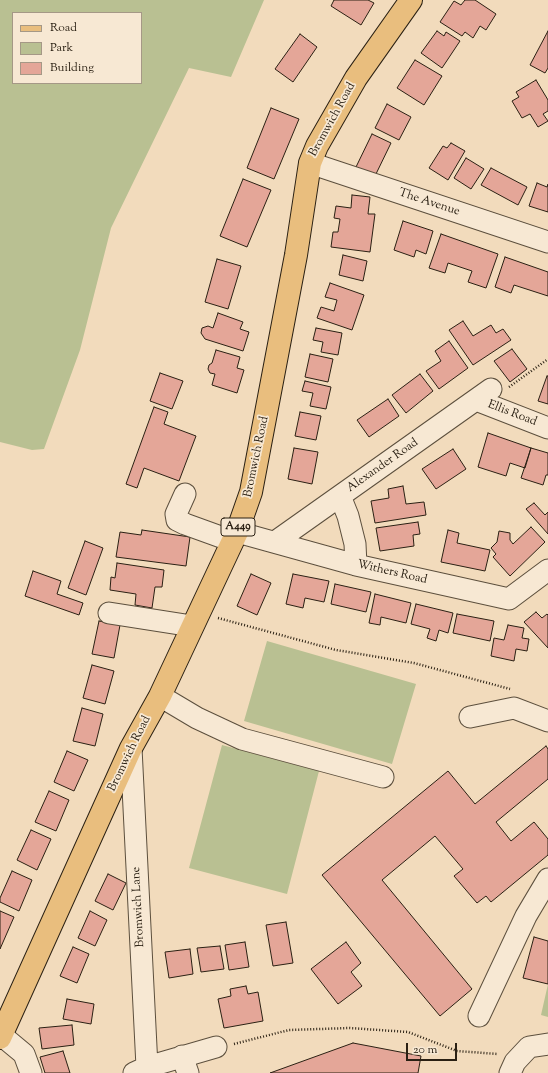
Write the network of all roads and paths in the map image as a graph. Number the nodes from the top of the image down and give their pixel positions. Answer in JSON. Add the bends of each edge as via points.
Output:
{"nodes":[{"id":1,"x":412,"y":0,"type":"edge"},
{"id":2,"x":310,"y":163,"type":"junction"},
{"id":3,"x":548,"y":242,"type":"edge"},
{"id":4,"x":548,"y":360,"type":"edge"},
{"id":5,"x":490,"y":394,"type":"junction"},
{"id":6,"x":548,"y":428,"type":"edge"},
{"id":7,"x":185,"y":494,"type":"dead end"},
{"id":8,"x":340,"y":496,"type":"junction"},
{"id":9,"x":234,"y":536,"type":"junction"},
{"id":10,"x":275,"y":542,"type":"junction"},
{"id":11,"x":356,"y":565,"type":"junction"},
{"id":12,"x":548,"y":570,"type":"edge"},
{"id":13,"x":109,"y":613,"type":"dead end"},
{"id":14,"x":195,"y":619,"type":"junction"},
{"id":15,"x":514,"y":689,"type":"dead end"},
{"id":16,"x":160,"y":696,"type":"junction"},
{"id":17,"x":470,"y":717,"type":"dead end"},
{"id":18,"x":548,"y":721,"type":"edge"},
{"id":19,"x":131,"y":748,"type":"junction"},
{"id":20,"x":383,"y":777,"type":"dead end"},
{"id":21,"x":548,"y":879,"type":"edge"},
{"id":22,"x":479,"y":1016,"type":"dead end"},
{"id":23,"x":0,"y":1035,"type":"edge"},
{"id":24,"x":548,"y":1044,"type":"edge"},
{"id":25,"x":216,"y":1047,"type":"joint"},
{"id":26,"x":185,"y":1064,"type":"edge"},
{"id":27,"x":512,"y":1068,"type":"edge"},
{"id":28,"x":140,"y":1070,"type":"edge"},
{"id":29,"x":31,"y":1073,"type":"edge"}],
"edges":[{"from":1,"to":2,"type":"main road","name":"Bromwich Road","number":"A449","via":[[356,78]]},
{"from":2,"to":3,"type":"street","name":"The Avenue"},
{"from":2,"to":9,"type":"main road","name":"Bromwich Road","number":"A449","via":[[296,254],[251,492]]},
{"from":4,"to":5,"type":"path"},
{"from":5,"to":6,"type":"street","name":"Ellis Road"},
{"from":5,"to":8,"type":"street","name":"Alexander Road"},
{"from":7,"to":9,"type":"street","name":"Withers Road","via":[[176,514],[177,520]]},
{"from":8,"to":10,"type":"street","name":"Alexander Road"},
{"from":8,"to":11,"type":"street","via":[[355,544]]},
{"from":9,"to":10,"type":"street","name":"Withers Road"},
{"from":9,"to":14,"type":"main road","name":"Bromwich Road","number":"A449"},
{"from":10,"to":11,"type":"street","name":"Withers Road"},
{"from":11,"to":12,"type":"street","name":"Withers Road","via":[[509,599]]},
{"from":13,"to":14,"type":"street"},
{"from":14,"to":15,"type":"path","via":[[336,650],[414,663]]},
{"from":14,"to":16,"type":"main road","name":"Bromwich Road","number":"A449"},
{"from":16,"to":19,"type":"main road","name":"Bromwich Road","number":"A449"},
{"from":16,"to":20,"type":"street","via":[[197,718],[242,739]]},
{"from":17,"to":18,"type":"street","via":[[514,708]]},
{"from":19,"to":23,"type":"main road","name":"Bromwich Road","number":"A449"},
{"from":19,"to":28,"type":"street","name":"Bromwich Lane"},
{"from":21,"to":22,"type":"street","via":[[526,916]]},
{"from":23,"to":29,"type":"street","via":[[24,1054]]},
{"from":24,"to":27,"type":"street","via":[[529,1047]]},
{"from":25,"to":26,"type":"street","name":"Bromwich Lane"},
{"from":25,"to":27,"type":"path","via":[[289,1030],[350,1028],[408,1032],[457,1051],[499,1054]]},
{"from":26,"to":28,"type":"street","name":"Bromwich Lane"}]}
